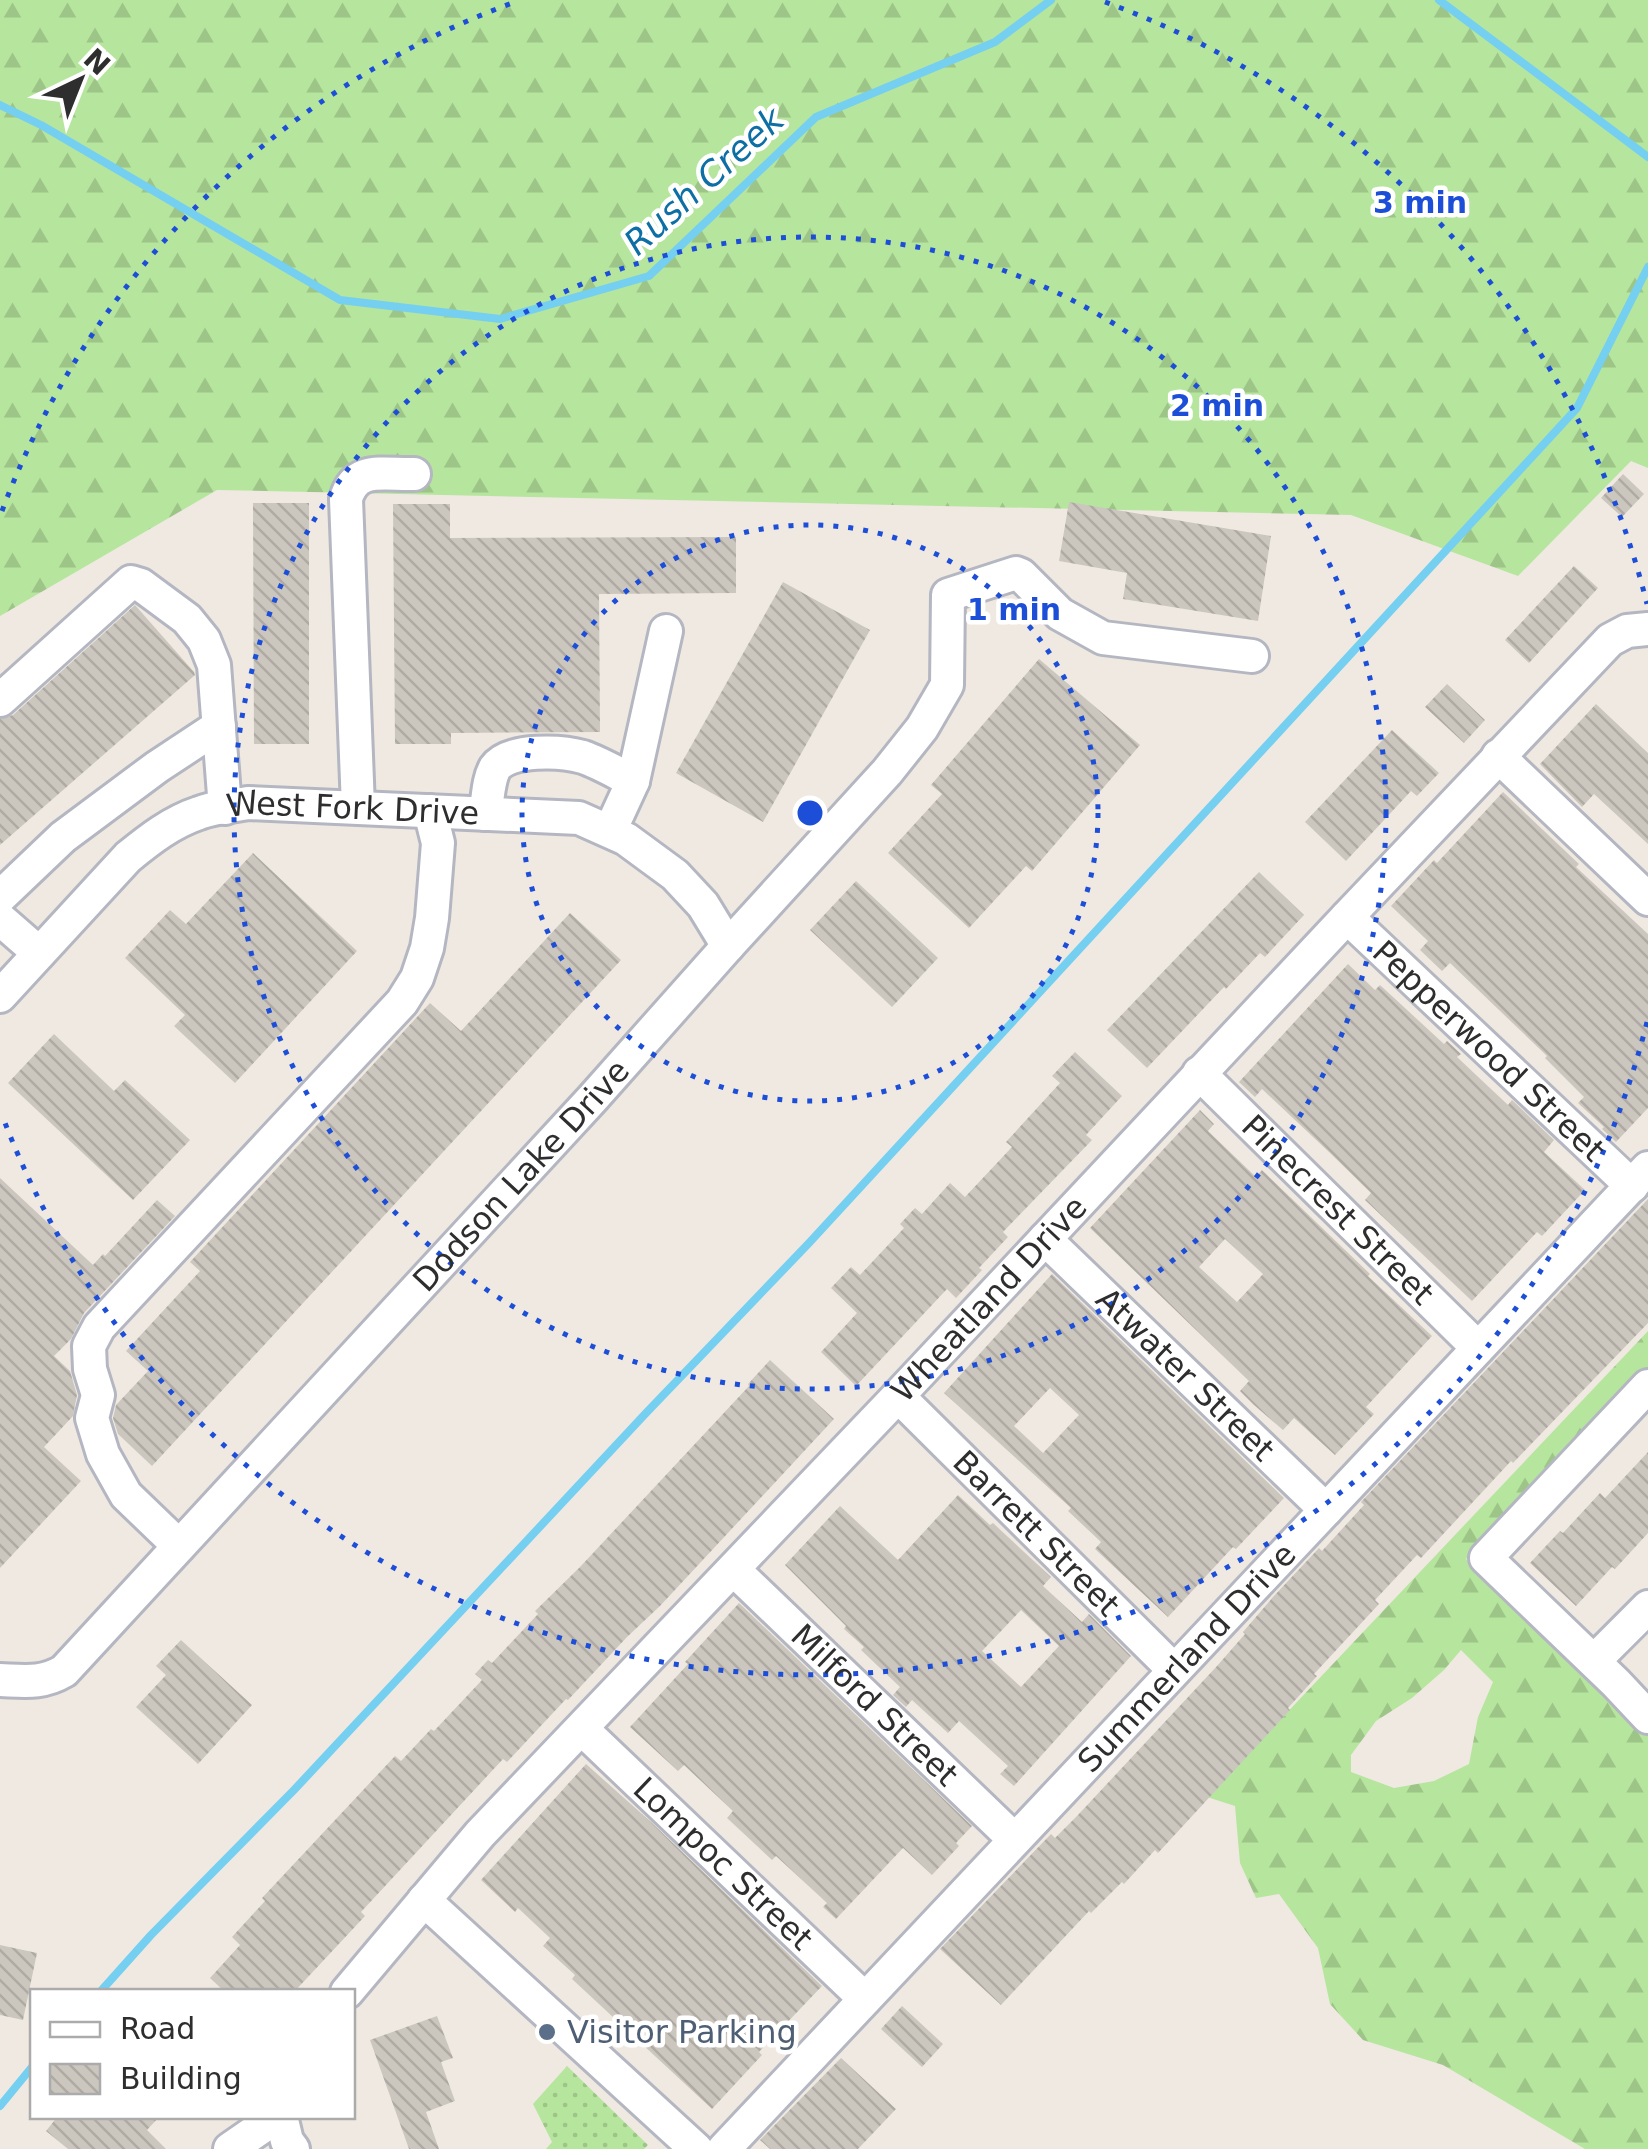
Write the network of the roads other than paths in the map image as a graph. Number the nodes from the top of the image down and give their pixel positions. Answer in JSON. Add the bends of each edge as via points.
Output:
{"nodes":[{"id":1,"x":414,"y":474,"type":"dead end"},
{"id":2,"x":1648,"y":629,"type":"edge"},
{"id":3,"x":666,"y":631,"type":"dead end"},
{"id":4,"x":1252,"y":656,"type":"dead end"},
{"id":5,"x":0,"y":700,"type":"edge"},
{"id":6,"x":219,"y":726,"type":"junction"},
{"id":7,"x":1498,"y":756,"type":"junction"},
{"id":8,"x":632,"y":781,"type":"junction"},
{"id":9,"x":118,"y":796,"type":"junction"},
{"id":10,"x":358,"y":806,"type":"junction"},
{"id":11,"x":225,"y":808,"type":"junction"},
{"id":12,"x":430,"y":811,"type":"junction"},
{"id":13,"x":485,"y":814,"type":"junction"},
{"id":14,"x":610,"y":832,"type":"junction"},
{"id":15,"x":142,"y":846,"type":"junction"},
{"id":16,"x":0,"y":897,"type":"edge"},
{"id":17,"x":1648,"y":899,"type":"edge"},
{"id":18,"x":1346,"y":916,"type":"junction"},
{"id":19,"x":0,"y":919,"type":"edge"},
{"id":20,"x":728,"y":946,"type":"junction"},
{"id":21,"x":40,"y":953,"type":"junction"},
{"id":22,"x":0,"y":996,"type":"edge"},
{"id":23,"x":1199,"y":1074,"type":"junction"},
{"id":24,"x":1640,"y":1177,"type":"edge"},
{"id":25,"x":1045,"y":1238,"type":"junction"},
{"id":26,"x":1478,"y":1348,"type":"junction"},
{"id":27,"x":1648,"y":1386,"type":"edge"},
{"id":28,"x":898,"y":1396,"type":"junction"},
{"id":29,"x":1326,"y":1510,"type":"junction"},
{"id":30,"x":180,"y":1546,"type":"junction"},
{"id":31,"x":734,"y":1570,"type":"junction"},
{"id":32,"x":1648,"y":1607,"type":"edge"},
{"id":33,"x":1594,"y":1662,"type":"junction"},
{"id":34,"x":1174,"y":1670,"type":"junction"},
{"id":35,"x":0,"y":1680,"type":"edge"},
{"id":36,"x":1648,"y":1717,"type":"edge"},
{"id":37,"x":582,"y":1728,"type":"junction"},
{"id":38,"x":1014,"y":1839,"type":"junction"},
{"id":39,"x":424,"y":1900,"type":"junction"},
{"id":40,"x":350,"y":1989,"type":"edge"},
{"id":41,"x":866,"y":1999,"type":"junction"},
{"id":42,"x":270,"y":2119,"type":"edge"},
{"id":43,"x":282,"y":2119,"type":"edge"},
{"id":44,"x":230,"y":2149,"type":"edge"},
{"id":45,"x":293,"y":2149,"type":"edge"},
{"id":46,"x":696,"y":2149,"type":"edge"},
{"id":47,"x":724,"y":2149,"type":"edge"}],
"edges":[{"from":1,"to":10,"type":"street","via":[[362,475],[346,499]]},
{"from":2,"to":7,"type":"street","name":"Wheatland Drive","via":[[1610,640]]},
{"from":3,"to":8,"type":"street"},
{"from":4,"to":20,"type":"street","name":"Dodson Lake Drive","via":[[1103,638],[1060,614],[1016,573],[948,596],[947,685],[922,728]]},
{"from":5,"to":6,"type":"street","via":[[131,582],[187,619],[204,640],[214,666]]},
{"from":6,"to":9,"type":"street"},
{"from":6,"to":11,"type":"street"},
{"from":7,"to":17,"type":"street"},
{"from":7,"to":18,"type":"street","name":"Wheatland Drive"},
{"from":8,"to":13,"type":"street","via":[[582,757],[508,757],[492,773]]},
{"from":8,"to":14,"type":"street"},
{"from":9,"to":15,"type":"street"},
{"from":9,"to":16,"type":"street"},
{"from":10,"to":11,"type":"street","name":"West Fork Drive"},
{"from":10,"to":12,"type":"street","name":"West Fork Drive"},
{"from":11,"to":15,"type":"street","name":"West Fork Drive","via":[[201,812]]},
{"from":12,"to":13,"type":"street","name":"West Fork Drive"},
{"from":12,"to":30,"type":"street","via":[[438,843],[432,918],[417,978],[402,1002],[99,1327],[89,1346],[98,1395],[92,1418],[103,1454],[126,1495]]},
{"from":13,"to":14,"type":"street","name":"West Fork Drive","via":[[580,818]]},
{"from":14,"to":20,"type":"street","name":"West Fork Drive","via":[[675,875],[703,904]]},
{"from":15,"to":21,"type":"street","name":"West Fork Drive"},
{"from":18,"to":23,"type":"street","name":"Wheatland Drive"},
{"from":18,"to":24,"type":"street","name":"Pepperwood Street"},
{"from":19,"to":21,"type":"street"},
{"from":20,"to":30,"type":"street","name":"Dodson Lake Drive"},
{"from":21,"to":22,"type":"street","name":"West Fork Drive"},
{"from":23,"to":25,"type":"street","name":"Wheatland Drive"},
{"from":23,"to":26,"type":"street","name":"Pinecrest Street"},
{"from":24,"to":26,"type":"street","name":"Summerland Drive"},
{"from":25,"to":28,"type":"street","name":"Wheatland Drive"},
{"from":25,"to":29,"type":"street","name":"Atwater Street"},
{"from":26,"to":29,"type":"street","name":"Summerland Drive"},
{"from":27,"to":33,"type":"street","via":[[1486,1558]]},
{"from":28,"to":31,"type":"street","name":"Wheatland Drive"},
{"from":28,"to":34,"type":"street","name":"Barrett Street"},
{"from":29,"to":34,"type":"street","name":"Summerland Drive"},
{"from":30,"to":35,"type":"street","name":"Dodson Lake Drive","via":[[64,1671],[50,1680]]},
{"from":31,"to":37,"type":"street","name":"Wheatland Drive"},
{"from":31,"to":38,"type":"street","name":"Milford Street"},
{"from":32,"to":33,"type":"street"},
{"from":33,"to":36,"type":"street"},
{"from":34,"to":38,"type":"street","name":"Summerland Drive"},
{"from":37,"to":39,"type":"street","name":"Wheatland Drive"},
{"from":37,"to":41,"type":"street","name":"Lompoc Street"},
{"from":38,"to":41,"type":"street","name":"Summerland Drive"},
{"from":39,"to":40,"type":"street","name":"Wheatland Drive"},
{"from":39,"to":46,"type":"street"},
{"from":41,"to":47,"type":"street","name":"Summerland Drive"},
{"from":42,"to":44,"type":"street"},
{"from":43,"to":45,"type":"street"}]}
